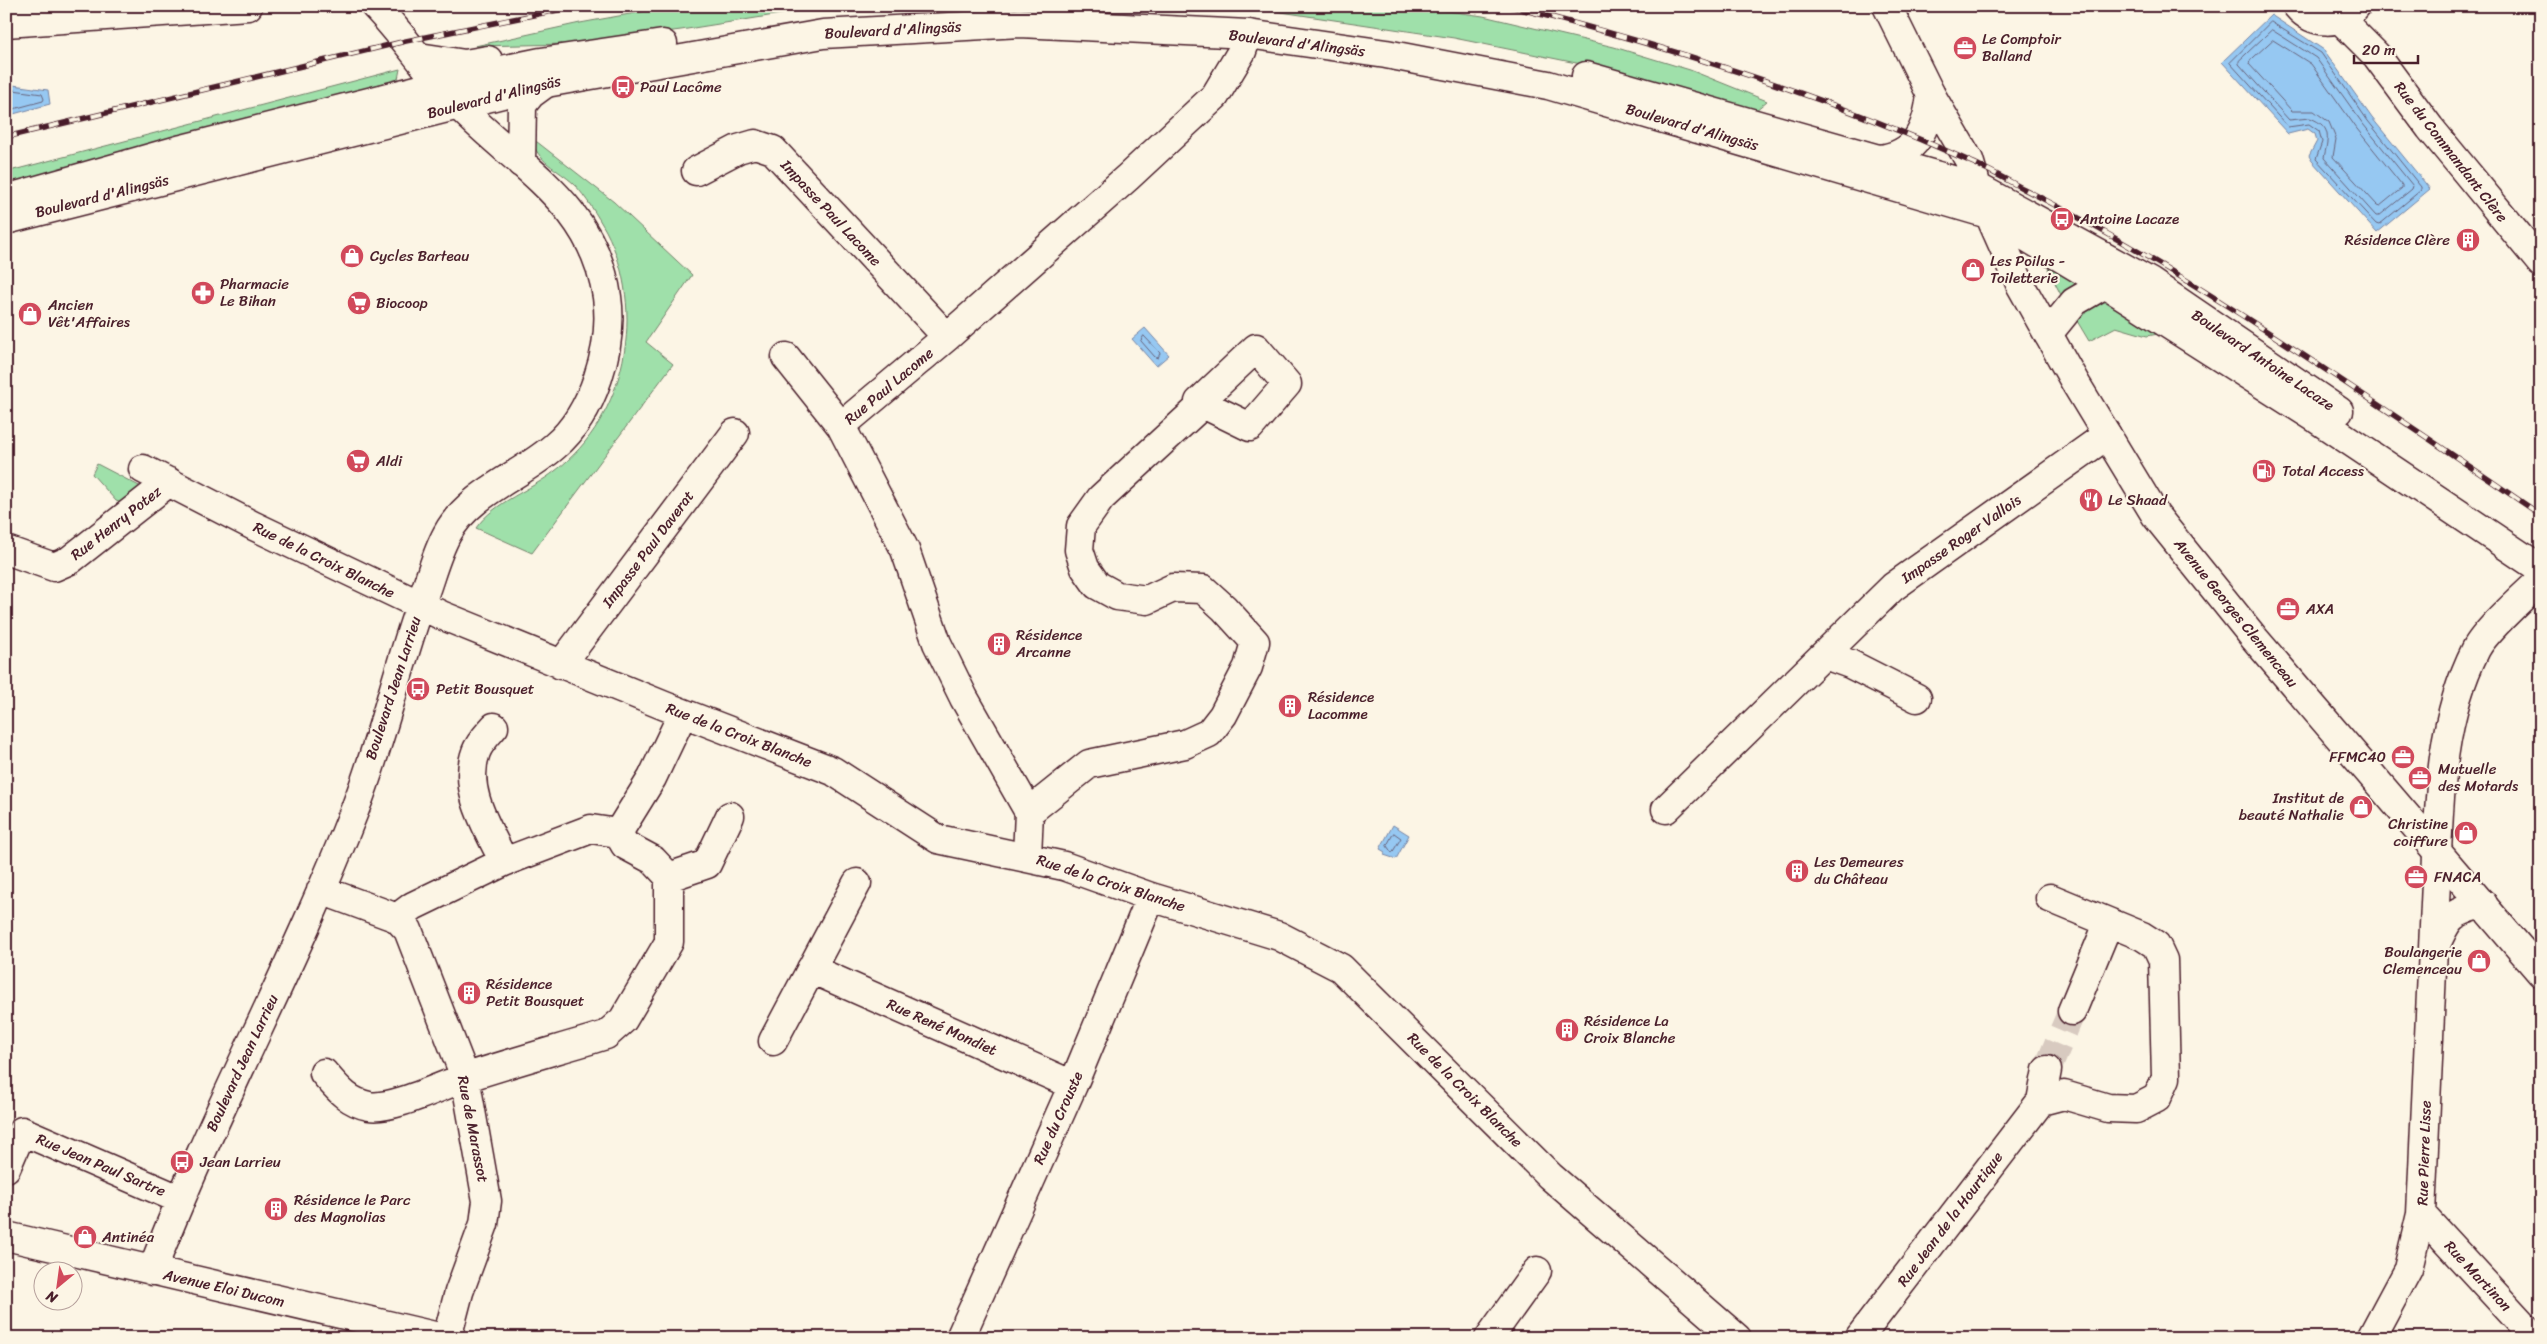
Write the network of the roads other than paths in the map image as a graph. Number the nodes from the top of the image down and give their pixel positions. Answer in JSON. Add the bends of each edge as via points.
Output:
{"nodes":[{"id":1,"x":248,"y":6,"type":"edge"},
{"id":2,"x":375,"y":6,"type":"edge"},
{"id":3,"x":1886,"y":6,"type":"edge"},
{"id":4,"x":2297,"y":6,"type":"edge"},
{"id":5,"x":2352,"y":10,"type":"edge"},
{"id":6,"x":6,"y":22,"type":"edge"},
{"id":7,"x":1248,"y":34,"type":"junction"},
{"id":8,"x":609,"y":52,"type":"junction"},
{"id":9,"x":418,"y":57,"type":"junction"},
{"id":10,"x":546,"y":83,"type":"junction"},
{"id":11,"x":440,"y":84,"type":"junction"},
{"id":12,"x":1931,"y":95,"type":"junction"},
{"id":13,"x":459,"y":106,"type":"junction"},
{"id":14,"x":1879,"y":159,"type":"junction"},
{"id":15,"x":521,"y":163,"type":"junction"},
{"id":16,"x":696,"y":171,"type":"dead end"},
{"id":17,"x":1977,"y":187,"type":"junction"},
{"id":18,"x":6,"y":199,"type":"edge"},
{"id":19,"x":1988,"y":214,"type":"junction"},
{"id":20,"x":6,"y":220,"type":"edge"},
{"id":21,"x":2541,"y":264,"type":"edge"},
{"id":22,"x":2105,"y":284,"type":"junction"},
{"id":23,"x":2048,"y":334,"type":"junction"},
{"id":24,"x":947,"y":337,"type":"junction"},
{"id":25,"x":786,"y":357,"type":"dead end"},
{"id":26,"x":1202,"y":405,"type":"dead end"},
{"id":27,"x":841,"y":426,"type":"junction"},
{"id":28,"x":735,"y":433,"type":"dead end"},
{"id":29,"x":2106,"y":435,"type":"junction"},
{"id":30,"x":143,"y":469,"type":"dead end"},
{"id":31,"x":169,"y":482,"type":"junction"},
{"id":32,"x":2541,"y":547,"type":"edge"},
{"id":33,"x":6,"y":550,"type":"edge"},
{"id":34,"x":2541,"y":569,"type":"edge"},
{"id":35,"x":2541,"y":580,"type":"edge"},
{"id":36,"x":420,"y":606,"type":"junction"},
{"id":37,"x":1826,"y":655,"type":"junction"},
{"id":38,"x":561,"y":665,"type":"junction"},
{"id":39,"x":1917,"y":698,"type":"dead end"},
{"id":40,"x":683,"y":713,"type":"junction"},
{"id":41,"x":494,"y":727,"type":"dead end"},
{"id":42,"x":1666,"y":809,"type":"dead end"},
{"id":43,"x":1029,"y":812,"type":"junction"},
{"id":44,"x":730,"y":816,"type":"dead end"},
{"id":45,"x":618,"y":833,"type":"junction"},
{"id":46,"x":2436,"y":850,"type":"junction"},
{"id":47,"x":1027,"y":856,"type":"junction"},
{"id":48,"x":504,"y":862,"type":"junction"},
{"id":49,"x":669,"y":877,"type":"junction"},
{"id":50,"x":857,"y":883,"type":"dead end"},
{"id":51,"x":321,"y":890,"type":"junction"},
{"id":52,"x":1151,"y":897,"type":"junction"},
{"id":53,"x":2050,"y":898,"type":"dead end"},
{"id":54,"x":2483,"y":904,"type":"junction"},
{"id":55,"x":397,"y":918,"type":"junction"},
{"id":56,"x":2108,"y":924,"type":"junction"},
{"id":57,"x":2431,"y":958,"type":"junction"},
{"id":58,"x":811,"y":969,"type":"junction"},
{"id":59,"x":2541,"y":973,"type":"edge"},
{"id":60,"x":2072,"y":1011,"type":"tunnel mouth"},
{"id":61,"x":773,"y":1041,"type":"dead end"},
{"id":62,"x":2047,"y":1070,"type":"tunnel mouth"},
{"id":63,"x":324,"y":1073,"type":"dead end"},
{"id":64,"x":465,"y":1077,"type":"junction"},
{"id":65,"x":1073,"y":1085,"type":"junction"},
{"id":66,"x":2041,"y":1101,"type":"junction"},
{"id":67,"x":6,"y":1168,"type":"edge"},
{"id":68,"x":179,"y":1199,"type":"junction"},
{"id":69,"x":2421,"y":1214,"type":"junction"},
{"id":70,"x":6,"y":1236,"type":"edge"},
{"id":71,"x":152,"y":1271,"type":"junction"},
{"id":72,"x":1537,"y":1271,"type":"dead end"},
{"id":73,"x":443,"y":1338,"type":"edge"},
{"id":74,"x":447,"y":1338,"type":"edge"},
{"id":75,"x":960,"y":1338,"type":"edge"},
{"id":76,"x":1489,"y":1338,"type":"edge"},
{"id":77,"x":1736,"y":1338,"type":"edge"},
{"id":78,"x":1859,"y":1338,"type":"edge"},
{"id":79,"x":2371,"y":1338,"type":"edge"},
{"id":80,"x":2535,"y":1338,"type":"edge"}],
"edges":[{"from":1,"to":6,"type":"street"},
{"from":2,"to":9,"type":"street","name":"Boulevard Jean Larrieu"},
{"from":3,"to":12,"type":"street","name":"Avenue Georges Clemenceau"},
{"from":4,"to":5,"type":"street","via":[[2314,19],[2327,21]]},
{"from":5,"to":21,"type":"street","name":"Rue du Commandant Clère","via":[[2376,55],[2430,128]]},
{"from":7,"to":10,"type":"street","name":"Boulevard d'Alingsäs","via":[[1020,23],[823,34]]},
{"from":7,"to":19,"type":"street","name":"Boulevard d'Alingsäs","via":[[1386,54],[1548,85]]},
{"from":7,"to":24,"type":"street","name":"Rue Paul Lacome","via":[[1242,51],[1215,96]]},
{"from":8,"to":9,"type":"street","via":[[546,51],[465,64]]},
{"from":8,"to":11,"type":"street","name":"Boulevard d'Alingsäs","via":[[541,62]]},
{"from":8,"to":14,"type":"street","name":"Boulevard d'Alingsäs","via":[[822,20],[1011,8],[1238,17],[1387,37],[1556,68]]},
{"from":9,"to":11,"type":"street","name":"Boulevard Jean Larrieu"},
{"from":10,"to":13,"type":"street","name":"Boulevard d'Alingsäs"},
{"from":10,"to":15,"type":"street","via":[[522,105]]},
{"from":11,"to":13,"type":"street","name":"Boulevard Jean Larrieu"},
{"from":11,"to":18,"type":"street","name":"Boulevard d'Alingsäs","via":[[182,149]]},
{"from":12,"to":14,"type":"street","via":[[1925,126],[1917,139],[1898,155]]},
{"from":12,"to":17,"type":"street","name":"Avenue Georges Clemenceau","via":[[1969,160]]},
{"from":13,"to":15,"type":"street","name":"Boulevard Jean Larrieu"},
{"from":13,"to":20,"type":"street","name":"Boulevard d'Alingsäs"},
{"from":14,"to":17,"type":"street","name":"Boulevard d'Alingsäs"},
{"from":15,"to":36,"type":"street","name":"Boulevard Jean Larrieu","via":[[574,214],[594,249],[608,301],[607,344],[599,376],[587,404],[556,446],[455,519],[438,553]]},
{"from":16,"to":24,"type":"street","name":"Impasse Paul Lacome","via":[[755,144],[773,150]]},
{"from":17,"to":19,"type":"street","name":"Avenue Georges Clemenceau"},
{"from":17,"to":32,"type":"street","name":"Boulevard Antoine Lacaze","via":[[2150,282]]},
{"from":19,"to":22,"type":"street","name":"Boulevard Antoine Lacaze"},
{"from":19,"to":23,"type":"street","name":"Avenue Georges Clemenceau","via":[[2021,286]]},
{"from":22,"to":23,"type":"street","via":[[2074,302]]},
{"from":22,"to":34,"type":"street","name":"Boulevard Antoine Lacaze","via":[[2317,419]]},
{"from":23,"to":29,"type":"street","name":"Avenue Georges Clemenceau"},
{"from":24,"to":27,"type":"street","name":"Rue Paul Lacome"},
{"from":25,"to":27,"type":"street"},
{"from":26,"to":43,"type":"street","via":[[1101,498],[1080,526],[1079,550],[1085,568],[1097,585],[1117,596],[1147,600],[1173,588],[1202,589],[1255,642],[1248,667],[1223,715],[1209,733],[1185,744],[1089,764]]},
{"from":27,"to":43,"type":"street","name":"Rue Paul Lacome","via":[[905,550],[941,650],[964,698]]},
{"from":28,"to":38,"type":"street","name":"Impasse Paul Daverat"},
{"from":29,"to":37,"type":"street","name":"Impasse Roger Vallois","via":[[1893,588]]},
{"from":29,"to":46,"type":"street","name":"Avenue Georges Clemenceau","via":[[2156,516],[2255,639]]},
{"from":30,"to":31,"type":"street","name":"Rue de la Croix Blanche"},
{"from":31,"to":33,"type":"street","name":"Rue Henry Potez","via":[[70,560],[54,567]]},
{"from":31,"to":36,"type":"street","name":"Rue de la Croix Blanche"},
{"from":35,"to":46,"type":"street","name":"Rue Pierre Lisse","via":[[2478,647],[2459,688],[2440,774]]},
{"from":36,"to":38,"type":"street","name":"Rue de la Croix Blanche"},
{"from":36,"to":51,"type":"street","name":"Boulevard Jean Larrieu","via":[[356,805]]},
{"from":37,"to":39,"type":"street"},
{"from":37,"to":42,"type":"street","name":"Impasse Roger Vallois"},
{"from":38,"to":40,"type":"street","name":"Rue de la Croix Blanche"},
{"from":40,"to":45,"type":"street","via":[[652,778]]},
{"from":40,"to":47,"type":"street","name":"Rue de la Croix Blanche","via":[[833,771],[938,839]]},
{"from":41,"to":48,"type":"street","via":[[476,750],[470,772],[474,796]]},
{"from":43,"to":47,"type":"street"},
{"from":44,"to":49,"type":"street","via":[[707,864]]},
{"from":45,"to":48,"type":"street","via":[[591,829]]},
{"from":45,"to":49,"type":"street","via":[[625,845],[653,860]]},
{"from":46,"to":54,"type":"street","name":"Avenue Georges Clemenceau"},
{"from":46,"to":57,"type":"street","name":"Rue Pierre Lisse"},
{"from":47,"to":52,"type":"street","name":"Rue de la Croix Blanche"},
{"from":48,"to":55,"type":"street","via":[[412,906]]},
{"from":49,"to":64,"type":"street","via":[[669,942],[623,1020],[606,1035]]},
{"from":50,"to":58,"type":"street"},
{"from":51,"to":55,"type":"street"},
{"from":51,"to":68,"type":"street","name":"Boulevard Jean Larrieu"},
{"from":52,"to":65,"type":"street","name":"Rue du Crouste"},
{"from":52,"to":77,"type":"street","name":"Rue de la Croix Blanche","via":[[1279,936],[1342,968],[1550,1176]]},
{"from":53,"to":56,"type":"street"},
{"from":54,"to":57,"type":"street","name":"Rue Pierre Lisse","via":[[2454,914]]},
{"from":54,"to":59,"type":"street","name":"Avenue Georges Clemenceau"},
{"from":55,"to":64,"type":"street","name":"Rue de Marassot","via":[[408,930]]},
{"from":56,"to":60,"type":"street"},
{"from":56,"to":66,"type":"street","via":[[2142,936],[2156,945],[2164,960],[2166,1078],[2157,1098],[2136,1109],[2108,1108],[2064,1094]]},
{"from":57,"to":69,"type":"street","name":"Rue Pierre Lisse"},
{"from":58,"to":61,"type":"street"},
{"from":58,"to":65,"type":"street","name":"Rue René Mondiet"},
{"from":62,"to":66,"type":"street","name":"Rue Jean de la Hourtique"},
{"from":63,"to":64,"type":"street","via":[[343,1095],[371,1106],[387,1106]]},
{"from":64,"to":74,"type":"street","name":"Rue de Marassot","via":[[487,1201],[484,1224],[459,1292]]},
{"from":65,"to":75,"type":"street","name":"Rue du Crouste"},
{"from":66,"to":78,"type":"street","name":"Rue Jean de la Hourtique"},
{"from":67,"to":68,"type":"street","name":"Rue Jean Paul Sartre","via":[[22,1131]]},
{"from":68,"to":71,"type":"street","name":"Boulevard Jean Larrieu"},
{"from":69,"to":79,"type":"street","name":"Rue Pierre Lisse","via":[[2408,1269]]},
{"from":69,"to":80,"type":"street","name":"Rue Martinon"},
{"from":70,"to":71,"type":"street","name":"Avenue Eloi Ducom"},
{"from":71,"to":73,"type":"street","name":"Avenue Eloi Ducom"},
{"from":72,"to":76,"type":"street"}]}
